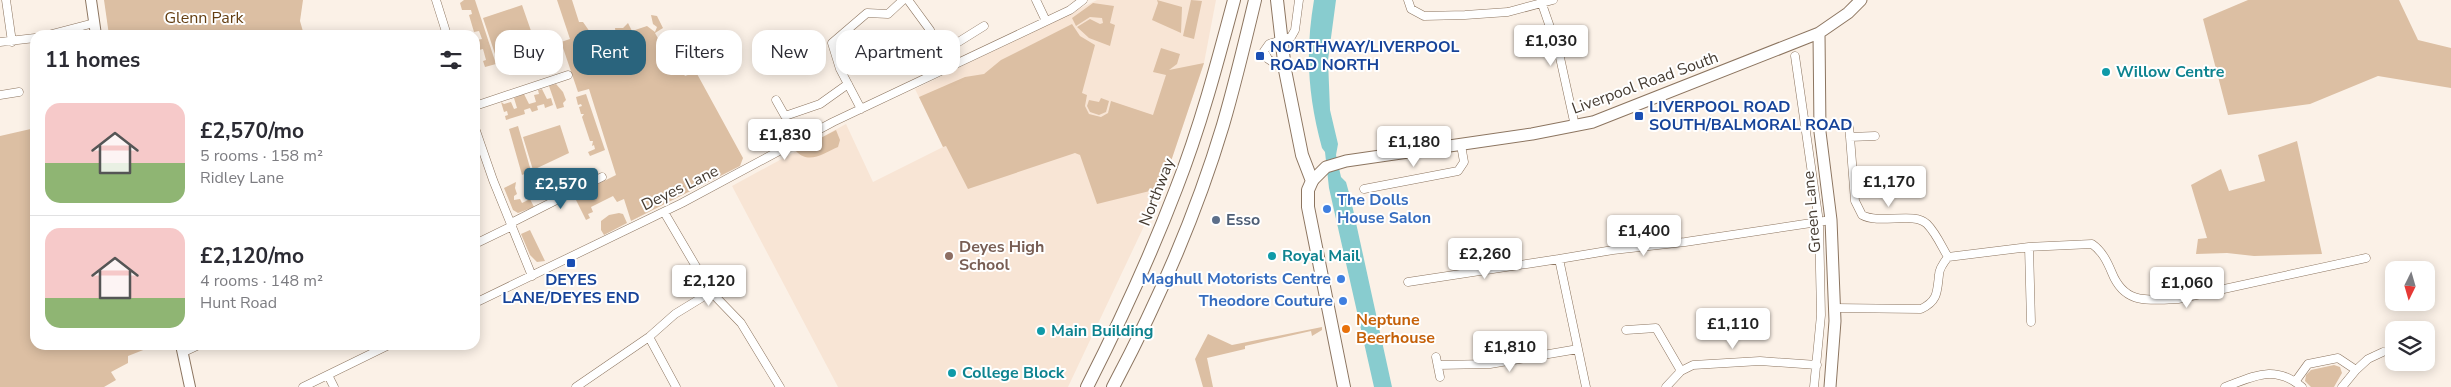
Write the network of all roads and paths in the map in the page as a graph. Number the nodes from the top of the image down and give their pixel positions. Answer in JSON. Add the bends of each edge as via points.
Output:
{"nodes":[{"id":1,"x":6,"y":0,"type":"edge"},
{"id":2,"x":91,"y":0,"type":"edge"},
{"id":3,"x":436,"y":0,"type":"edge"},
{"id":4,"x":903,"y":0,"type":"edge"},
{"id":5,"x":908,"y":0,"type":"edge"},
{"id":6,"x":1036,"y":0,"type":"edge"},
{"id":7,"x":1083,"y":0,"type":"edge"},
{"id":8,"x":1234,"y":0,"type":"edge"},
{"id":9,"x":1255,"y":0,"type":"edge"},
{"id":10,"x":1277,"y":0,"type":"edge"},
{"id":11,"x":1298,"y":0,"type":"edge"},
{"id":12,"x":1408,"y":0,"type":"edge"},
{"id":13,"x":1553,"y":0,"type":"edge"},
{"id":14,"x":1861,"y":0,"type":"edge"},
{"id":15,"x":1542,"y":4,"type":"junction"},
{"id":16,"x":1046,"y":20,"type":"junction"},
{"id":17,"x":94,"y":23,"type":"junction"},
{"id":18,"x":984,"y":26,"type":"dead end"},
{"id":19,"x":67,"y":30,"type":"edge"},
{"id":20,"x":95,"y":30,"type":"edge"},
{"id":21,"x":445,"y":30,"type":"edge"},
{"id":22,"x":1819,"y":33,"type":"junction"},
{"id":23,"x":30,"y":39,"type":"edge"},
{"id":24,"x":1281,"y":41,"type":"junction"},
{"id":25,"x":0,"y":42,"type":"edge"},
{"id":26,"x":12,"y":42,"type":"junction"},
{"id":27,"x":1795,"y":56,"type":"dead end"},
{"id":28,"x":1284,"y":70,"type":"junction"},
{"id":29,"x":568,"y":75,"type":"dead end"},
{"id":30,"x":848,"y":84,"type":"junction"},
{"id":31,"x":19,"y":92,"type":"dead end"},
{"id":32,"x":0,"y":95,"type":"edge"},
{"id":33,"x":776,"y":100,"type":"dead end"},
{"id":34,"x":480,"y":104,"type":"edge"},
{"id":35,"x":860,"y":109,"type":"junction"},
{"id":36,"x":1575,"y":126,"type":"junction"},
{"id":37,"x":1849,"y":128,"type":"dead end"},
{"id":38,"x":1875,"y":136,"type":"dead end"},
{"id":39,"x":1850,"y":137,"type":"junction"},
{"id":40,"x":1461,"y":145,"type":"junction"},
{"id":41,"x":480,"y":152,"type":"edge"},
{"id":42,"x":602,"y":177,"type":"dead end"},
{"id":43,"x":1312,"y":181,"type":"junction"},
{"id":44,"x":1364,"y":189,"type":"dead end"},
{"id":45,"x":664,"y":212,"type":"junction"},
{"id":46,"x":1831,"y":220,"type":"junction"},
{"id":47,"x":1819,"y":222,"type":"junction"},
{"id":48,"x":511,"y":224,"type":"junction"},
{"id":49,"x":480,"y":241,"type":"edge"},
{"id":50,"x":2029,"y":247,"type":"junction"},
{"id":51,"x":1948,"y":257,"type":"junction"},
{"id":52,"x":2366,"y":258,"type":"dead end"},
{"id":53,"x":1559,"y":259,"type":"junction"},
{"id":54,"x":532,"y":276,"type":"junction"},
{"id":55,"x":1425,"y":279,"type":"junction"},
{"id":56,"x":1408,"y":282,"type":"dead end"},
{"id":57,"x":1426,"y":287,"type":"dead end"},
{"id":58,"x":711,"y":292,"type":"junction"},
{"id":59,"x":480,"y":301,"type":"edge"},
{"id":60,"x":1834,"y":308,"type":"junction"},
{"id":61,"x":2031,"y":322,"type":"dead end"},
{"id":62,"x":1626,"y":330,"type":"dead end"},
{"id":63,"x":649,"y":337,"type":"junction"},
{"id":64,"x":1578,"y":349,"type":"junction"},
{"id":65,"x":182,"y":350,"type":"edge"},
{"id":66,"x":379,"y":350,"type":"edge"},
{"id":67,"x":2383,"y":352,"type":"dead end"},
{"id":68,"x":1436,"y":356,"type":"dead end"},
{"id":69,"x":1817,"y":365,"type":"junction"},
{"id":70,"x":1438,"y":366,"type":"junction"},
{"id":71,"x":2356,"y":370,"type":"junction"},
{"id":72,"x":1681,"y":371,"type":"junction"},
{"id":73,"x":328,"y":375,"type":"junction"},
{"id":74,"x":1440,"y":377,"type":"dead end"},
{"id":75,"x":2299,"y":384,"type":"edge"},
{"id":76,"x":190,"y":387,"type":"edge"},
{"id":77,"x":303,"y":387,"type":"edge"},
{"id":78,"x":334,"y":387,"type":"edge"},
{"id":79,"x":576,"y":387,"type":"edge"},
{"id":80,"x":676,"y":387,"type":"edge"},
{"id":81,"x":780,"y":387,"type":"edge"},
{"id":82,"x":1088,"y":387,"type":"edge"},
{"id":83,"x":1113,"y":387,"type":"edge"},
{"id":84,"x":1344,"y":387,"type":"edge"},
{"id":85,"x":1586,"y":387,"type":"edge"},
{"id":86,"x":1666,"y":387,"type":"edge"},
{"id":87,"x":1814,"y":387,"type":"edge"},
{"id":88,"x":1830,"y":387,"type":"edge"},
{"id":89,"x":2225,"y":387,"type":"edge"},
{"id":90,"x":2342,"y":387,"type":"edge"}],
"edges":[{"from":1,"to":26,"type":"street"},
{"from":2,"to":17,"type":"street"},
{"from":3,"to":21,"type":"street"},
{"from":4,"to":30,"type":"street","via":[[888,14],[867,14],[832,43]]},
{"from":5,"to":18,"type":"street","via":[[930,30],[937,48],[952,46]]},
{"from":6,"to":16,"type":"street"},
{"from":7,"to":16,"type":"street","name":"Deyes Lane","via":[[1070,10]]},
{"from":8,"to":82,"type":"main road","name":"Northway","via":[[1208,95],[1177,188],[1147,262]]},
{"from":9,"to":83,"type":"main road","via":[[1207,174],[1168,273]]},
{"from":10,"to":24,"type":"main road"},
{"from":11,"to":24,"type":"street","via":[[1295,30]]},
{"from":12,"to":15,"type":"street","via":[[1411,9],[1424,16],[1508,12]]},
{"from":13,"to":15,"type":"street"},
{"from":14,"to":22,"type":"main road","name":"Liverpool Road South"},
{"from":15,"to":36,"type":"street","via":[[1559,53]]},
{"from":16,"to":35,"type":"street","name":"Deyes Lane"},
{"from":17,"to":19,"type":"street"},
{"from":17,"to":20,"type":"street"},
{"from":22,"to":36,"type":"main road","name":"Liverpool Road South","via":[[1609,117]]},
{"from":22,"to":46,"type":"main road","name":"Green Lane","via":[[1820,132]]},
{"from":23,"to":26,"type":"street"},
{"from":24,"to":28,"type":"main road"},
{"from":24,"to":28,"type":"street","via":[[1269,44],[1264,51],[1268,59]]},
{"from":25,"to":26,"type":"street"},
{"from":27,"to":47,"type":"street"},
{"from":28,"to":43,"type":"main road","via":[[1302,155]]},
{"from":29,"to":34,"type":"street"},
{"from":30,"to":33,"type":"street","via":[[820,104],[785,116]]},
{"from":30,"to":35,"type":"street"},
{"from":31,"to":32,"type":"street"},
{"from":35,"to":45,"type":"street","name":"Deyes Lane"},
{"from":36,"to":40,"type":"main road","name":"Liverpool Road South"},
{"from":37,"to":39,"type":"street"},
{"from":38,"to":39,"type":"street"},
{"from":39,"to":51,"type":"street","via":[[1855,201],[1862,215],[1875,220],[1916,219],[1925,222]]},
{"from":40,"to":43,"type":"main road","name":"Liverpool Road South","via":[[1346,161],[1326,167]]},
{"from":40,"to":44,"type":"street","via":[[1464,162],[1458,171]]},
{"from":41,"to":48,"type":"street"},
{"from":42,"to":48,"type":"street"},
{"from":43,"to":84,"type":"main road","via":[[1308,190],[1308,207]]},
{"from":45,"to":54,"type":"street","name":"Deyes Lane"},
{"from":45,"to":58,"type":"street"},
{"from":46,"to":47,"type":"street"},
{"from":46,"to":60,"type":"main road","name":"Green Lane"},
{"from":47,"to":53,"type":"street"},
{"from":47,"to":69,"type":"street","via":[[1821,315]]},
{"from":48,"to":49,"type":"street"},
{"from":48,"to":54,"type":"street"},
{"from":50,"to":51,"type":"street"},
{"from":50,"to":52,"type":"street","via":[[2092,244],[2099,249],[2115,281],[2130,297],[2147,300],[2178,299]]},
{"from":50,"to":61,"type":"street"},
{"from":51,"to":60,"type":"street","via":[[1940,270],[1939,290],[1930,304],[1912,309]]},
{"from":53,"to":55,"type":"street"},
{"from":53,"to":64,"type":"street"},
{"from":54,"to":59,"type":"street","name":"Deyes Lane"},
{"from":55,"to":56,"type":"street"},
{"from":55,"to":57,"type":"street"},
{"from":58,"to":63,"type":"street","via":[[675,314]]},
{"from":58,"to":81,"type":"street","via":[[741,323]]},
{"from":60,"to":88,"type":"main road","name":"Green Lane"},
{"from":62,"to":72,"type":"street","via":[[1656,328]]},
{"from":63,"to":79,"type":"street"},
{"from":63,"to":80,"type":"street"},
{"from":64,"to":70,"type":"street","via":[[1490,364]]},
{"from":64,"to":85,"type":"street"},
{"from":65,"to":76,"type":"street"},
{"from":66,"to":73,"type":"street"},
{"from":67,"to":71,"type":"street"},
{"from":68,"to":70,"type":"street"},
{"from":69,"to":72,"type":"street","via":[[1731,361],[1693,365]]},
{"from":69,"to":87,"type":"street"},
{"from":70,"to":74,"type":"street"},
{"from":71,"to":75,"type":"street","via":[[2338,358],[2308,364]]},
{"from":71,"to":90,"type":"street"},
{"from":72,"to":86,"type":"street"},
{"from":73,"to":77,"type":"street"},
{"from":73,"to":78,"type":"street"},
{"from":75,"to":89,"type":"street","via":[[2276,372]]}]}
